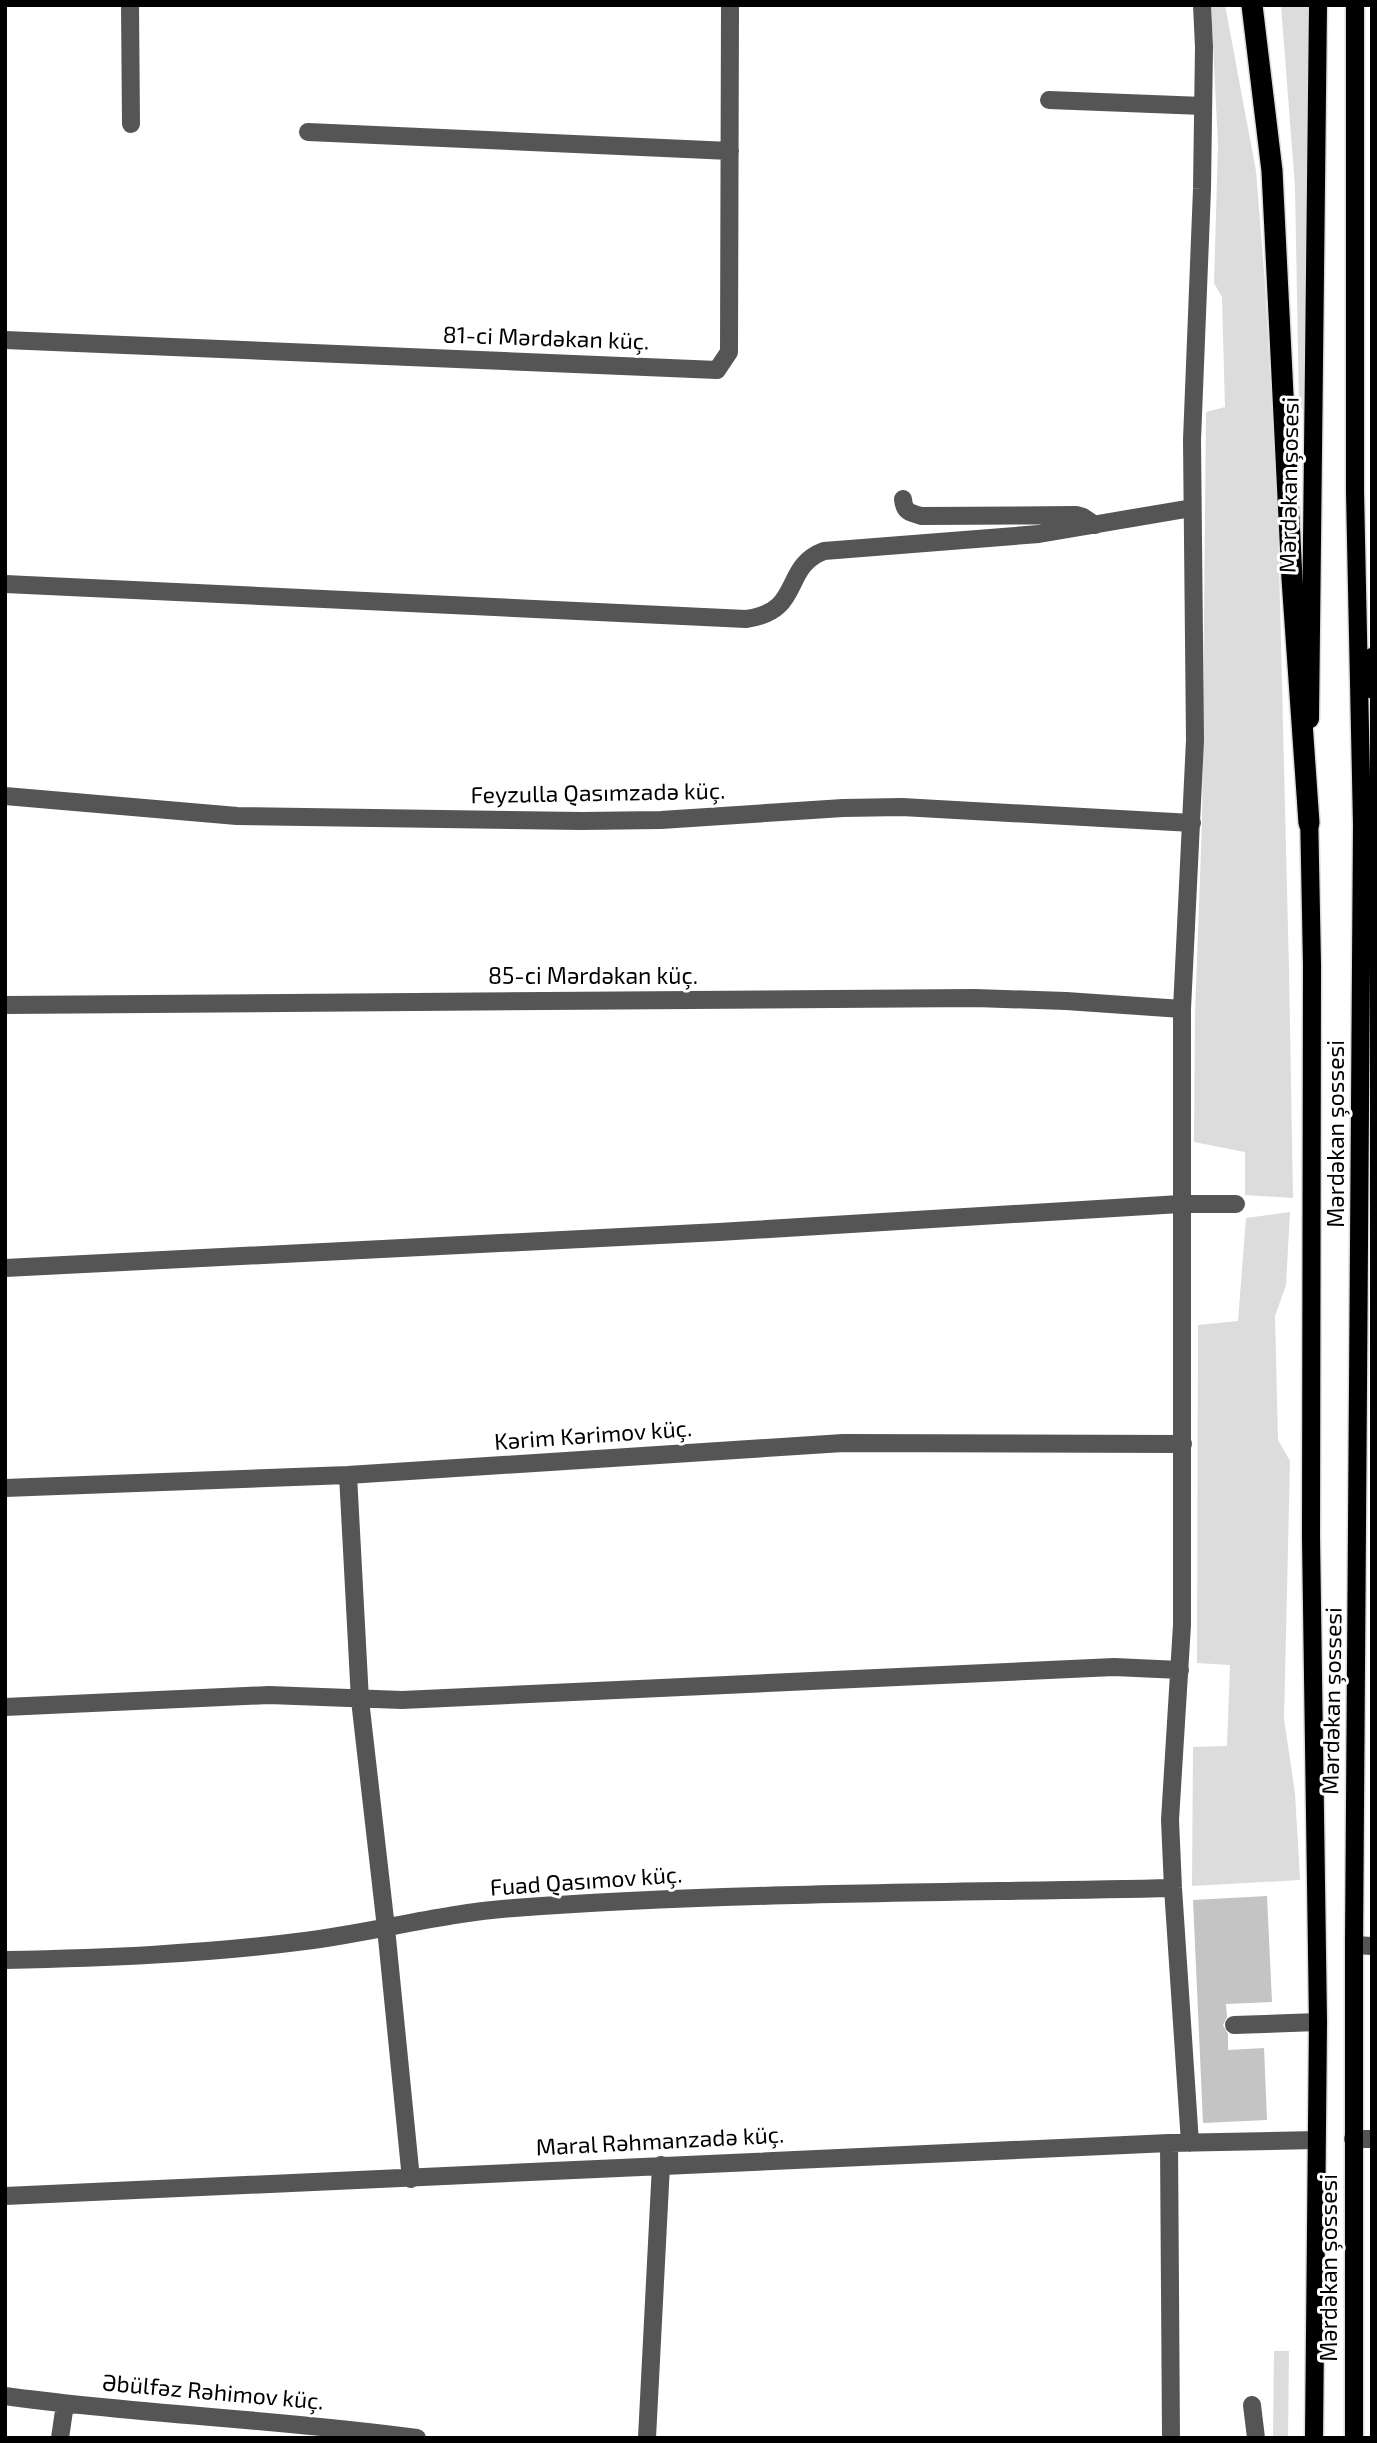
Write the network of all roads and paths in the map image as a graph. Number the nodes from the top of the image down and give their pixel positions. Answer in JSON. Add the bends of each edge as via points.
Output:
{"nodes":[{"id":1,"x":130,"y":5,"type":"edge"},
{"id":2,"x":730,"y":5,"type":"edge"},
{"id":3,"x":1202,"y":5,"type":"edge"},
{"id":4,"x":1252,"y":5,"type":"edge"},
{"id":5,"x":1318,"y":5,"type":"edge"},
{"id":6,"x":1355,"y":5,"type":"edge"},
{"id":7,"x":1049,"y":100,"type":"dead end"},
{"id":8,"x":1203,"y":106,"type":"junction"},
{"id":9,"x":131,"y":124,"type":"dead end"},
{"id":10,"x":308,"y":132,"type":"dead end"},
{"id":11,"x":730,"y":151,"type":"junction"},
{"id":12,"x":5,"y":340,"type":"edge"},
{"id":13,"x":903,"y":499,"type":"dead end"},
{"id":14,"x":1192,"y":508,"type":"junction"},
{"id":15,"x":1095,"y":525,"type":"junction"},
{"id":16,"x":5,"y":584,"type":"edge"},
{"id":17,"x":1372,"y":657,"type":"edge"},
{"id":18,"x":5,"y":796,"type":"edge"},
{"id":19,"x":1192,"y":823,"type":"junction"},
{"id":20,"x":1309,"y":823,"type":"junction"},
{"id":21,"x":1362,"y":825,"type":"junction"},
{"id":22,"x":1312,"y":965,"type":"joint"},
{"id":23,"x":5,"y":1005,"type":"edge"},
{"id":24,"x":1182,"y":1009,"type":"junction"},
{"id":25,"x":1180,"y":1204,"type":"junction"},
{"id":26,"x":1236,"y":1204,"type":"dead end"},
{"id":27,"x":5,"y":1268,"type":"edge"},
{"id":28,"x":1184,"y":1444,"type":"junction"},
{"id":29,"x":348,"y":1475,"type":"junction"},
{"id":30,"x":5,"y":1488,"type":"edge"},
{"id":31,"x":1180,"y":1670,"type":"junction"},
{"id":32,"x":360,"y":1700,"type":"junction"},
{"id":33,"x":5,"y":1707,"type":"edge"},
{"id":34,"x":1172,"y":1888,"type":"junction"},
{"id":35,"x":386,"y":1928,"type":"junction"},
{"id":36,"x":1363,"y":1945,"type":"edge"},
{"id":37,"x":5,"y":1960,"type":"edge"},
{"id":38,"x":1318,"y":2022,"type":"junction"},
{"id":39,"x":1234,"y":2025,"type":"dead end"},
{"id":40,"x":1353,"y":2139,"type":"junction"},
{"id":41,"x":1372,"y":2139,"type":"edge"},
{"id":42,"x":1317,"y":2140,"type":"junction"},
{"id":43,"x":1169,"y":2143,"type":"junction"},
{"id":44,"x":1190,"y":2143,"type":"junction"},
{"id":45,"x":661,"y":2165,"type":"junction"},
{"id":46,"x":411,"y":2179,"type":"junction"},
{"id":47,"x":5,"y":2196,"type":"edge"},
{"id":48,"x":5,"y":2396,"type":"edge"},
{"id":49,"x":65,"y":2404,"type":"junction"},
{"id":50,"x":1252,"y":2404,"type":"dead end"},
{"id":51,"x":1353,"y":2411,"type":"junction"},
{"id":52,"x":60,"y":2438,"type":"edge"},
{"id":53,"x":417,"y":2438,"type":"edge"},
{"id":54,"x":647,"y":2438,"type":"edge"},
{"id":55,"x":1171,"y":2438,"type":"edge"},
{"id":56,"x":1256,"y":2438,"type":"edge"},
{"id":57,"x":1314,"y":2438,"type":"edge"},
{"id":58,"x":1354,"y":2438,"type":"edge"},
{"id":59,"x":1370,"y":2438,"type":"edge"}],
"edges":[{"from":1,"to":9,"type":"street"},
{"from":2,"to":11,"type":"street","name":"81-ci Mərdəkan küç."},
{"from":3,"to":8,"type":"street"},
{"from":4,"to":20,"type":"highway","via":[[1272,171]]},
{"from":5,"to":20,"type":"main road","name":"Mərdəkan şosesi"},
{"from":6,"to":21,"type":"main road"},
{"from":7,"to":8,"type":"street"},
{"from":8,"to":14,"type":"street"},
{"from":10,"to":11,"type":"street"},
{"from":11,"to":12,"type":"street","name":"81-ci Mərdəkan küç.","via":[[729,352],[716,370]]},
{"from":13,"to":15,"type":"street","via":[[909,513],[922,516],[1076,515]]},
{"from":14,"to":15,"type":"street"},
{"from":14,"to":19,"type":"street"},
{"from":15,"to":16,"type":"street","via":[[1040,534],[824,551],[801,566],[777,609],[746,620]]},
{"from":17,"to":21,"type":"main road"},
{"from":18,"to":19,"type":"street","name":"Feyzulla Qasımzadə küç.","via":[[251,816],[662,820],[902,807]]},
{"from":19,"to":24,"type":"street"},
{"from":20,"to":22,"type":"main road","name":"Mərdəkan şosesi"},
{"from":21,"to":36,"type":"main road","name":"Mərdəkan şossesi"},
{"from":22,"to":38,"type":"main road","name":"Mərdəkan şossesi","via":[[1311,1537]]},
{"from":23,"to":24,"type":"street","name":"85-ci Mərdəkan küç.","via":[[975,998]]},
{"from":24,"to":25,"type":"street"},
{"from":25,"to":26,"type":"street"},
{"from":25,"to":27,"type":"street"},
{"from":25,"to":28,"type":"street"},
{"from":28,"to":29,"type":"street","name":"Kərim Kərimov küç.","via":[[843,1443]]},
{"from":28,"to":31,"type":"street"},
{"from":29,"to":30,"type":"street","name":"Kərim Kərimov küç."},
{"from":29,"to":32,"type":"street"},
{"from":31,"to":32,"type":"street","via":[[1114,1667]]},
{"from":31,"to":34,"type":"street","via":[[1171,1808]]},
{"from":32,"to":33,"type":"street","via":[[269,1695]]},
{"from":32,"to":35,"type":"street"},
{"from":34,"to":35,"type":"street","name":"Fuad Qasımov küç.","via":[[690,1898],[512,1908]]},
{"from":34,"to":44,"type":"street"},
{"from":35,"to":37,"type":"street","name":"Fuad Qasımov küç.","via":[[305,1941],[119,1958]]},
{"from":35,"to":46,"type":"street"},
{"from":36,"to":40,"type":"main road","name":"Mərdəkan şossesi"},
{"from":38,"to":39,"type":"street"},
{"from":38,"to":42,"type":"main road","name":"Mərdəkan şossesi"},
{"from":40,"to":41,"type":"street"},
{"from":40,"to":51,"type":"main road","name":"Mərdəkan şossesi"},
{"from":42,"to":44,"type":"street","name":"Maral Rəhmanzadə küç."},
{"from":42,"to":57,"type":"main road","name":"Mərdəkan şossesi"},
{"from":43,"to":44,"type":"street","name":"Maral Rəhmanzadə küç."},
{"from":43,"to":45,"type":"street","name":"Maral Rəhmanzadə küç."},
{"from":43,"to":55,"type":"street"},
{"from":45,"to":46,"type":"street","name":"Maral Rəhmanzadə küç."},
{"from":45,"to":54,"type":"street"},
{"from":46,"to":47,"type":"street","name":"Maral Rəhmanzadə küç."},
{"from":48,"to":49,"type":"street","name":"Əbülfəz Rəhimov küç."},
{"from":49,"to":52,"type":"street"},
{"from":49,"to":53,"type":"street","name":"Əbülfəz Rəhimov küç."},
{"from":50,"to":56,"type":"street"},
{"from":51,"to":58,"type":"main road","name":"Mərdəkan şossesi"},
{"from":51,"to":59,"type":"main road"}]}
